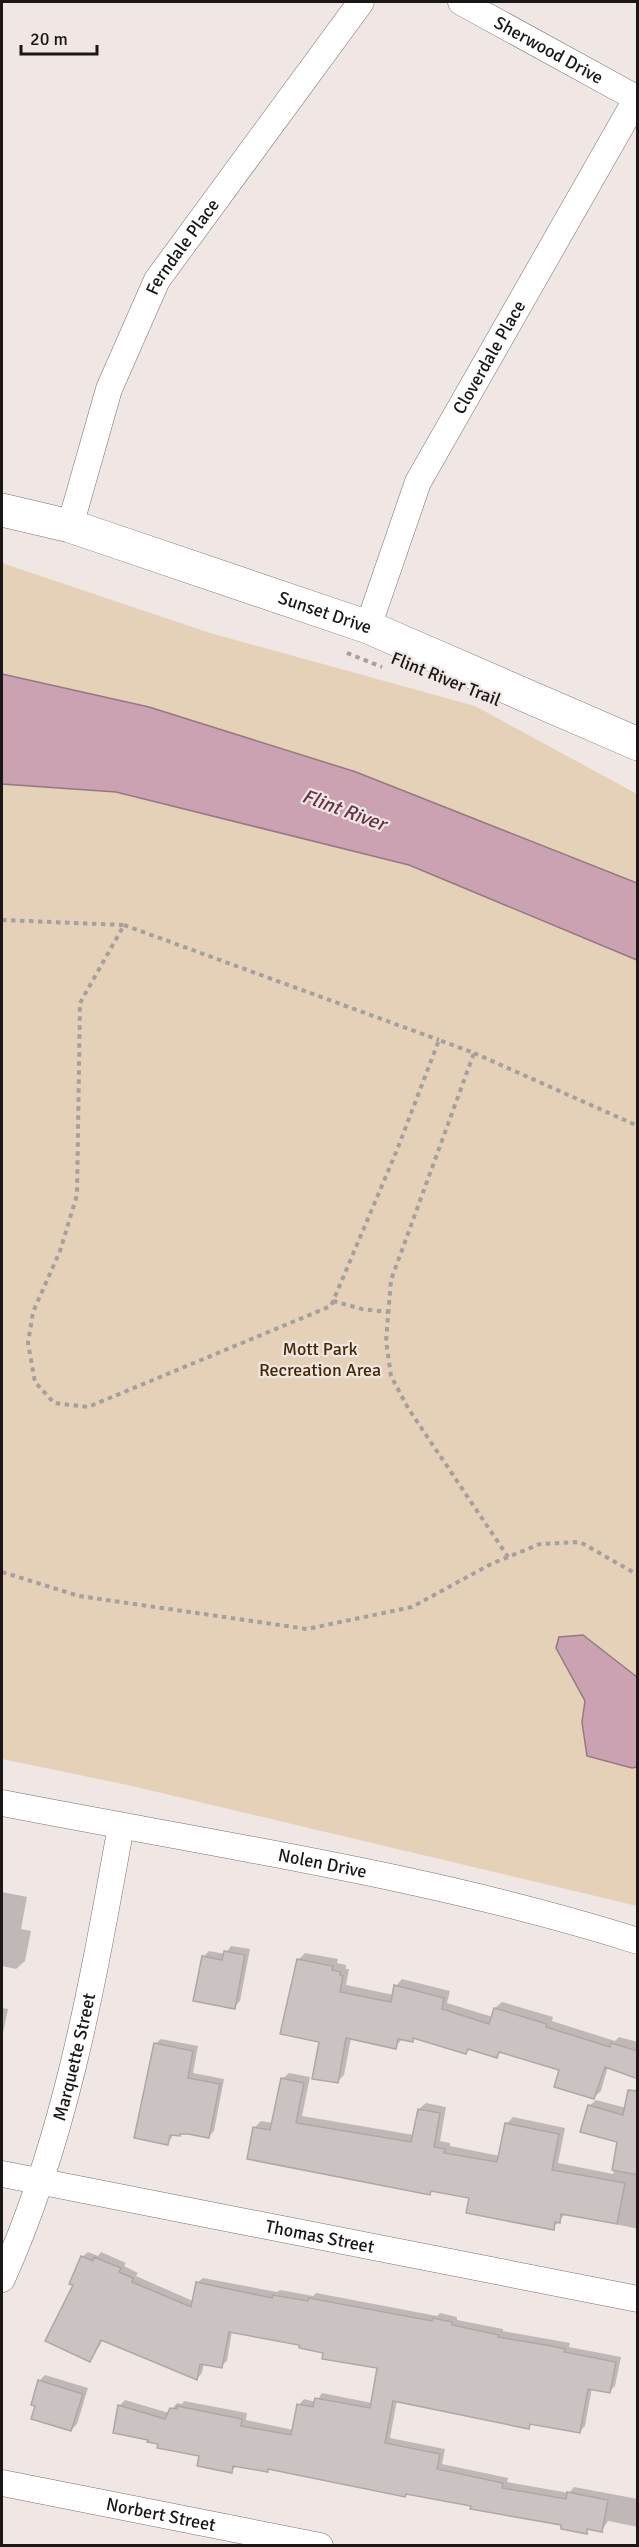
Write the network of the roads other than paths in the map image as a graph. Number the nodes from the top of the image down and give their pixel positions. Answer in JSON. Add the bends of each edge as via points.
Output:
{"nodes":[{"id":1,"x":361,"y":2,"type":"edge"},
{"id":2,"x":461,"y":2,"type":"edge"},
{"id":3,"x":637,"y":98,"type":"edge"},
{"id":4,"x":2,"y":510,"type":"edge"},
{"id":5,"x":70,"y":526,"type":"junction"},
{"id":6,"x":368,"y":627,"type":"junction"},
{"id":7,"x":638,"y":744,"type":"edge"},
{"id":8,"x":2,"y":1803,"type":"edge"},
{"id":9,"x":121,"y":1826,"type":"junction"},
{"id":10,"x":638,"y":1941,"type":"edge"},
{"id":11,"x":2,"y":2174,"type":"edge"},
{"id":12,"x":41,"y":2181,"type":"junction"},
{"id":13,"x":2,"y":2279,"type":"edge"},
{"id":14,"x":638,"y":2299,"type":"edge"},
{"id":15,"x":2,"y":2483,"type":"edge"},
{"id":16,"x":320,"y":2546,"type":"edge"}],
"edges":[{"from":1,"to":5,"type":"street","name":"Ferndale Place","via":[[157,279],[109,389]]},
{"from":2,"to":3,"type":"street","name":"Sherwood Drive"},
{"from":3,"to":6,"type":"street","name":"Cloverdale Place","via":[[418,482]]},
{"from":4,"to":5,"type":"street","name":"Sunset Drive"},
{"from":5,"to":6,"type":"street","name":"Sunset Drive"},
{"from":6,"to":7,"type":"street","name":"Sunset Drive"},
{"from":8,"to":9,"type":"street","name":"Nolen Drive"},
{"from":9,"to":10,"type":"street","name":"Nolen Drive","via":[[445,1890]]},
{"from":9,"to":12,"type":"street","name":"Marquette Street","via":[[79,2041]]},
{"from":11,"to":12,"type":"street","name":"Thomas Street"},
{"from":12,"to":13,"type":"street","name":"Marquette Street"},
{"from":12,"to":14,"type":"street","name":"Thomas Street"},
{"from":15,"to":16,"type":"street","name":"Norbert Street"}]}
